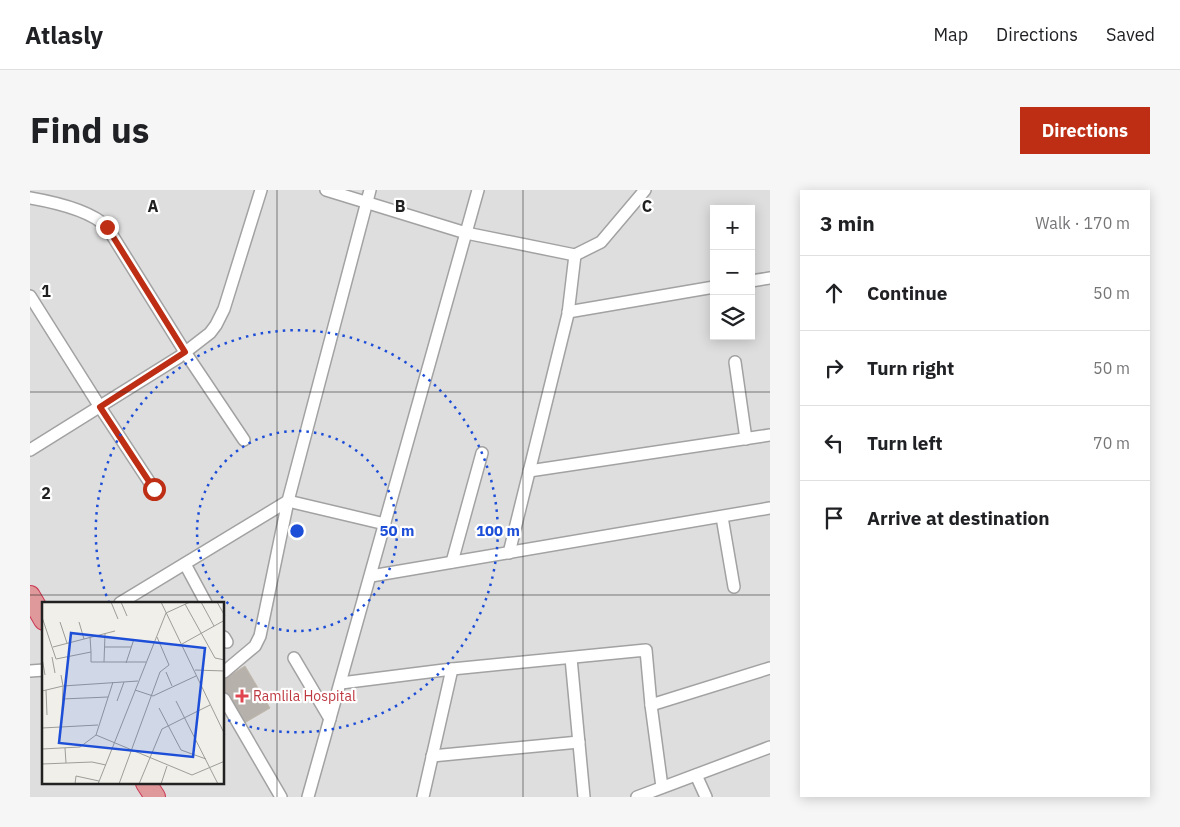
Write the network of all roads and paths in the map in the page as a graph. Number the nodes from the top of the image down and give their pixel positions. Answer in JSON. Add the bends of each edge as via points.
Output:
{"nodes":[{"id":1,"x":261,"y":190,"type":"edge"},
{"id":2,"x":326,"y":190,"type":"edge"},
{"id":3,"x":370,"y":190,"type":"edge"},
{"id":4,"x":478,"y":190,"type":"edge"},
{"id":5,"x":645,"y":190,"type":"edge"},
{"id":6,"x":30,"y":198,"type":"edge"},
{"id":7,"x":366,"y":203,"type":"junction"},
{"id":8,"x":466,"y":233,"type":"junction"},
{"id":9,"x":575,"y":255,"type":"junction"},
{"id":10,"x":770,"y":278,"type":"edge"},
{"id":11,"x":755,"y":280,"type":"edge"},
{"id":12,"x":710,"y":288,"type":"edge"},
{"id":13,"x":30,"y":296,"type":"edge"},
{"id":14,"x":568,"y":312,"type":"junction"},
{"id":15,"x":185,"y":352,"type":"junction"},
{"id":16,"x":735,"y":362,"type":"dead end"},
{"id":17,"x":100,"y":407,"type":"junction"},
{"id":18,"x":770,"y":435,"type":"edge"},
{"id":19,"x":746,"y":439,"type":"junction"},
{"id":20,"x":244,"y":440,"type":"dead end"},
{"id":21,"x":30,"y":450,"type":"edge"},
{"id":22,"x":482,"y":453,"type":"dead end"},
{"id":23,"x":529,"y":471,"type":"junction"},
{"id":24,"x":154,"y":489,"type":"dead end"},
{"id":25,"x":288,"y":501,"type":"junction"},
{"id":26,"x":770,"y":508,"type":"edge"},
{"id":27,"x":722,"y":517,"type":"junction"},
{"id":28,"x":385,"y":524,"type":"junction"},
{"id":29,"x":509,"y":553,"type":"junction"},
{"id":30,"x":452,"y":562,"type":"junction"},
{"id":31,"x":185,"y":564,"type":"junction"},
{"id":32,"x":371,"y":576,"type":"junction"},
{"id":33,"x":734,"y":587,"type":"dead end"},
{"id":34,"x":30,"y":596,"type":"edge"},
{"id":35,"x":122,"y":602,"type":"edge"},
{"id":36,"x":205,"y":602,"type":"edge"},
{"id":37,"x":42,"y":617,"type":"edge"},
{"id":38,"x":294,"y":658,"type":"dead end"},
{"id":39,"x":571,"y":658,"type":"junction"},
{"id":40,"x":770,"y":668,"type":"edge"},
{"id":41,"x":452,"y":669,"type":"junction"},
{"id":42,"x":225,"y":671,"type":"edge"},
{"id":43,"x":341,"y":683,"type":"junction"},
{"id":44,"x":225,"y":701,"type":"edge"},
{"id":45,"x":651,"y":706,"type":"junction"},
{"id":46,"x":330,"y":719,"type":"junction"},
{"id":47,"x":579,"y":742,"type":"junction"},
{"id":48,"x":770,"y":747,"type":"edge"},
{"id":49,"x":432,"y":756,"type":"junction"},
{"id":50,"x":696,"y":775,"type":"junction"},
{"id":51,"x":147,"y":784,"type":"edge"},
{"id":52,"x":662,"y":787,"type":"junction"},
{"id":53,"x":155,"y":797,"type":"edge"},
{"id":54,"x":281,"y":797,"type":"edge"},
{"id":55,"x":308,"y":797,"type":"edge"},
{"id":56,"x":423,"y":797,"type":"edge"},
{"id":57,"x":584,"y":797,"type":"edge"},
{"id":58,"x":637,"y":797,"type":"edge"},
{"id":59,"x":706,"y":797,"type":"edge"}],
"edges":[{"from":1,"to":15,"type":"street","via":[[221,317],[210,333]]},
{"from":2,"to":7,"type":"street"},
{"from":3,"to":7,"type":"street"},
{"from":4,"to":8,"type":"street"},
{"from":5,"to":9,"type":"street","via":[[601,242]]},
{"from":6,"to":15,"type":"street","via":[[94,216],[107,227]]},
{"from":7,"to":8,"type":"street"},
{"from":7,"to":25,"type":"street"},
{"from":8,"to":9,"type":"street"},
{"from":8,"to":28,"type":"street"},
{"from":9,"to":14,"type":"street"},
{"from":10,"to":11,"type":"street"},
{"from":12,"to":14,"type":"street"},
{"from":13,"to":17,"type":"street"},
{"from":14,"to":23,"type":"street"},
{"from":15,"to":17,"type":"street"},
{"from":15,"to":20,"type":"street"},
{"from":16,"to":19,"type":"street"},
{"from":17,"to":21,"type":"street"},
{"from":17,"to":24,"type":"street"},
{"from":18,"to":19,"type":"street"},
{"from":19,"to":23,"type":"street"},
{"from":22,"to":30,"type":"street"},
{"from":23,"to":29,"type":"street"},
{"from":25,"to":28,"type":"street"},
{"from":25,"to":31,"type":"street"},
{"from":25,"to":42,"type":"street","via":[[259,641]]},
{"from":26,"to":27,"type":"street"},
{"from":27,"to":29,"type":"street"},
{"from":27,"to":33,"type":"street"},
{"from":28,"to":32,"type":"street"},
{"from":29,"to":30,"type":"street"},
{"from":30,"to":32,"type":"street"},
{"from":31,"to":35,"type":"street"},
{"from":31,"to":36,"type":"street"},
{"from":32,"to":43,"type":"street"},
{"from":34,"to":37,"type":"highway"},
{"from":38,"to":46,"type":"street"},
{"from":39,"to":41,"type":"street"},
{"from":39,"to":45,"type":"street","via":[[646,650]]},
{"from":39,"to":47,"type":"street"},
{"from":40,"to":45,"type":"street"},
{"from":41,"to":43,"type":"street"},
{"from":41,"to":49,"type":"street"},
{"from":43,"to":46,"type":"street"},
{"from":44,"to":54,"type":"street"},
{"from":45,"to":52,"type":"street"},
{"from":46,"to":55,"type":"street"},
{"from":47,"to":49,"type":"street"},
{"from":47,"to":57,"type":"street"},
{"from":48,"to":50,"type":"street"},
{"from":49,"to":56,"type":"street"},
{"from":50,"to":52,"type":"street"},
{"from":50,"to":59,"type":"street"},
{"from":51,"to":53,"type":"highway"},
{"from":52,"to":58,"type":"street"}]}
